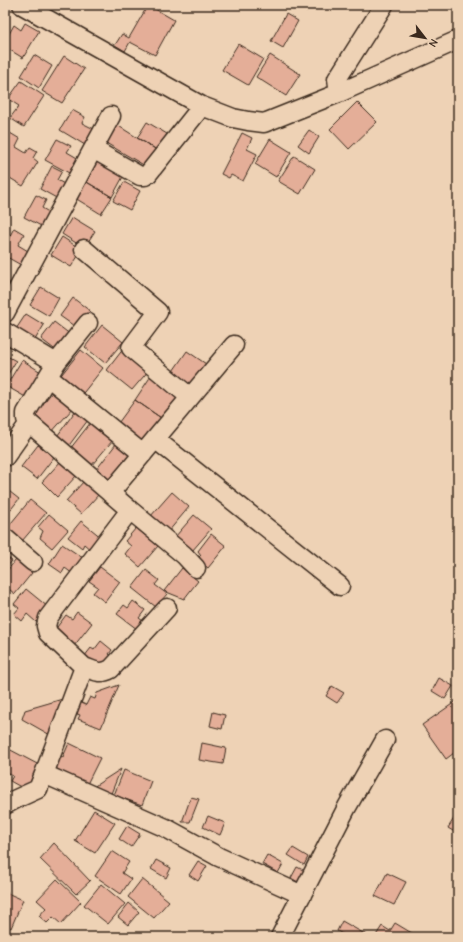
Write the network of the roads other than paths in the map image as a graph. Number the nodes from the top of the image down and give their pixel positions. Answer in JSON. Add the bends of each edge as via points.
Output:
{"nodes":[{"id":1,"x":22,"y":5,"type":"edge"},
{"id":2,"x":384,"y":5,"type":"edge"},
{"id":3,"x":458,"y":40,"type":"edge"},
{"id":4,"x":339,"y":93,"type":"junction"},
{"id":5,"x":202,"y":106,"type":"junction"},
{"id":6,"x":112,"y":116,"type":"dead end"},
{"id":7,"x":93,"y":149,"type":"junction"},
{"id":8,"x":84,"y":249,"type":"dead end"},
{"id":9,"x":5,"y":313,"type":"edge"},
{"id":10,"x":88,"y":323,"type":"dead end"},
{"id":11,"x":5,"y":332,"type":"edge"},
{"id":12,"x":234,"y":345,"type":"dead end"},
{"id":13,"x":52,"y":370,"type":"junction"},
{"id":14,"x":190,"y":397,"type":"junction"},
{"id":15,"x":29,"y":423,"type":"junction"},
{"id":16,"x":155,"y":439,"type":"junction"},
{"id":17,"x":143,"y":454,"type":"junction"},
{"id":18,"x":5,"y":456,"type":"edge"},
{"id":19,"x":110,"y":493,"type":"junction"},
{"id":20,"x":130,"y":510,"type":"junction"},
{"id":21,"x":5,"y":538,"type":"edge"},
{"id":22,"x":33,"y":562,"type":"dead end"},
{"id":23,"x":196,"y":568,"type":"dead end"},
{"id":24,"x":340,"y":586,"type":"dead end"},
{"id":25,"x":167,"y":608,"type":"dead end"},
{"id":26,"x":84,"y":667,"type":"junction"},
{"id":27,"x":385,"y":740,"type":"dead end"},
{"id":28,"x":44,"y":774,"type":"junction"},
{"id":29,"x":5,"y":805,"type":"edge"},
{"id":30,"x":302,"y":895,"type":"junction"},
{"id":31,"x":280,"y":937,"type":"edge"}],
"edges":[{"from":1,"to":5,"type":"street"},
{"from":2,"to":4,"type":"street","via":[[339,76]]},
{"from":3,"to":4,"type":"street"},
{"from":4,"to":5,"type":"street","via":[[264,123],[233,118]]},
{"from":5,"to":7,"type":"street","via":[[144,176]]},
{"from":6,"to":7,"type":"street"},
{"from":7,"to":9,"type":"street"},
{"from":8,"to":14,"type":"street","via":[[158,312],[131,348]]},
{"from":10,"to":13,"type":"street"},
{"from":11,"to":13,"type":"street"},
{"from":12,"to":14,"type":"street"},
{"from":13,"to":15,"type":"street","via":[[26,413]]},
{"from":13,"to":17,"type":"street"},
{"from":14,"to":16,"type":"street"},
{"from":15,"to":18,"type":"street"},
{"from":15,"to":19,"type":"street"},
{"from":16,"to":17,"type":"street"},
{"from":16,"to":24,"type":"street"},
{"from":17,"to":19,"type":"street"},
{"from":19,"to":20,"type":"street"},
{"from":20,"to":23,"type":"street"},
{"from":20,"to":26,"type":"street","via":[[48,618],[48,633]]},
{"from":21,"to":22,"type":"street"},
{"from":25,"to":26,"type":"street","via":[[111,669],[98,672]]},
{"from":26,"to":28,"type":"street"},
{"from":27,"to":30,"type":"street"},
{"from":28,"to":29,"type":"street","via":[[38,789]]},
{"from":28,"to":30,"type":"street","via":[[166,828],[219,857]]},
{"from":30,"to":31,"type":"street"}]}
